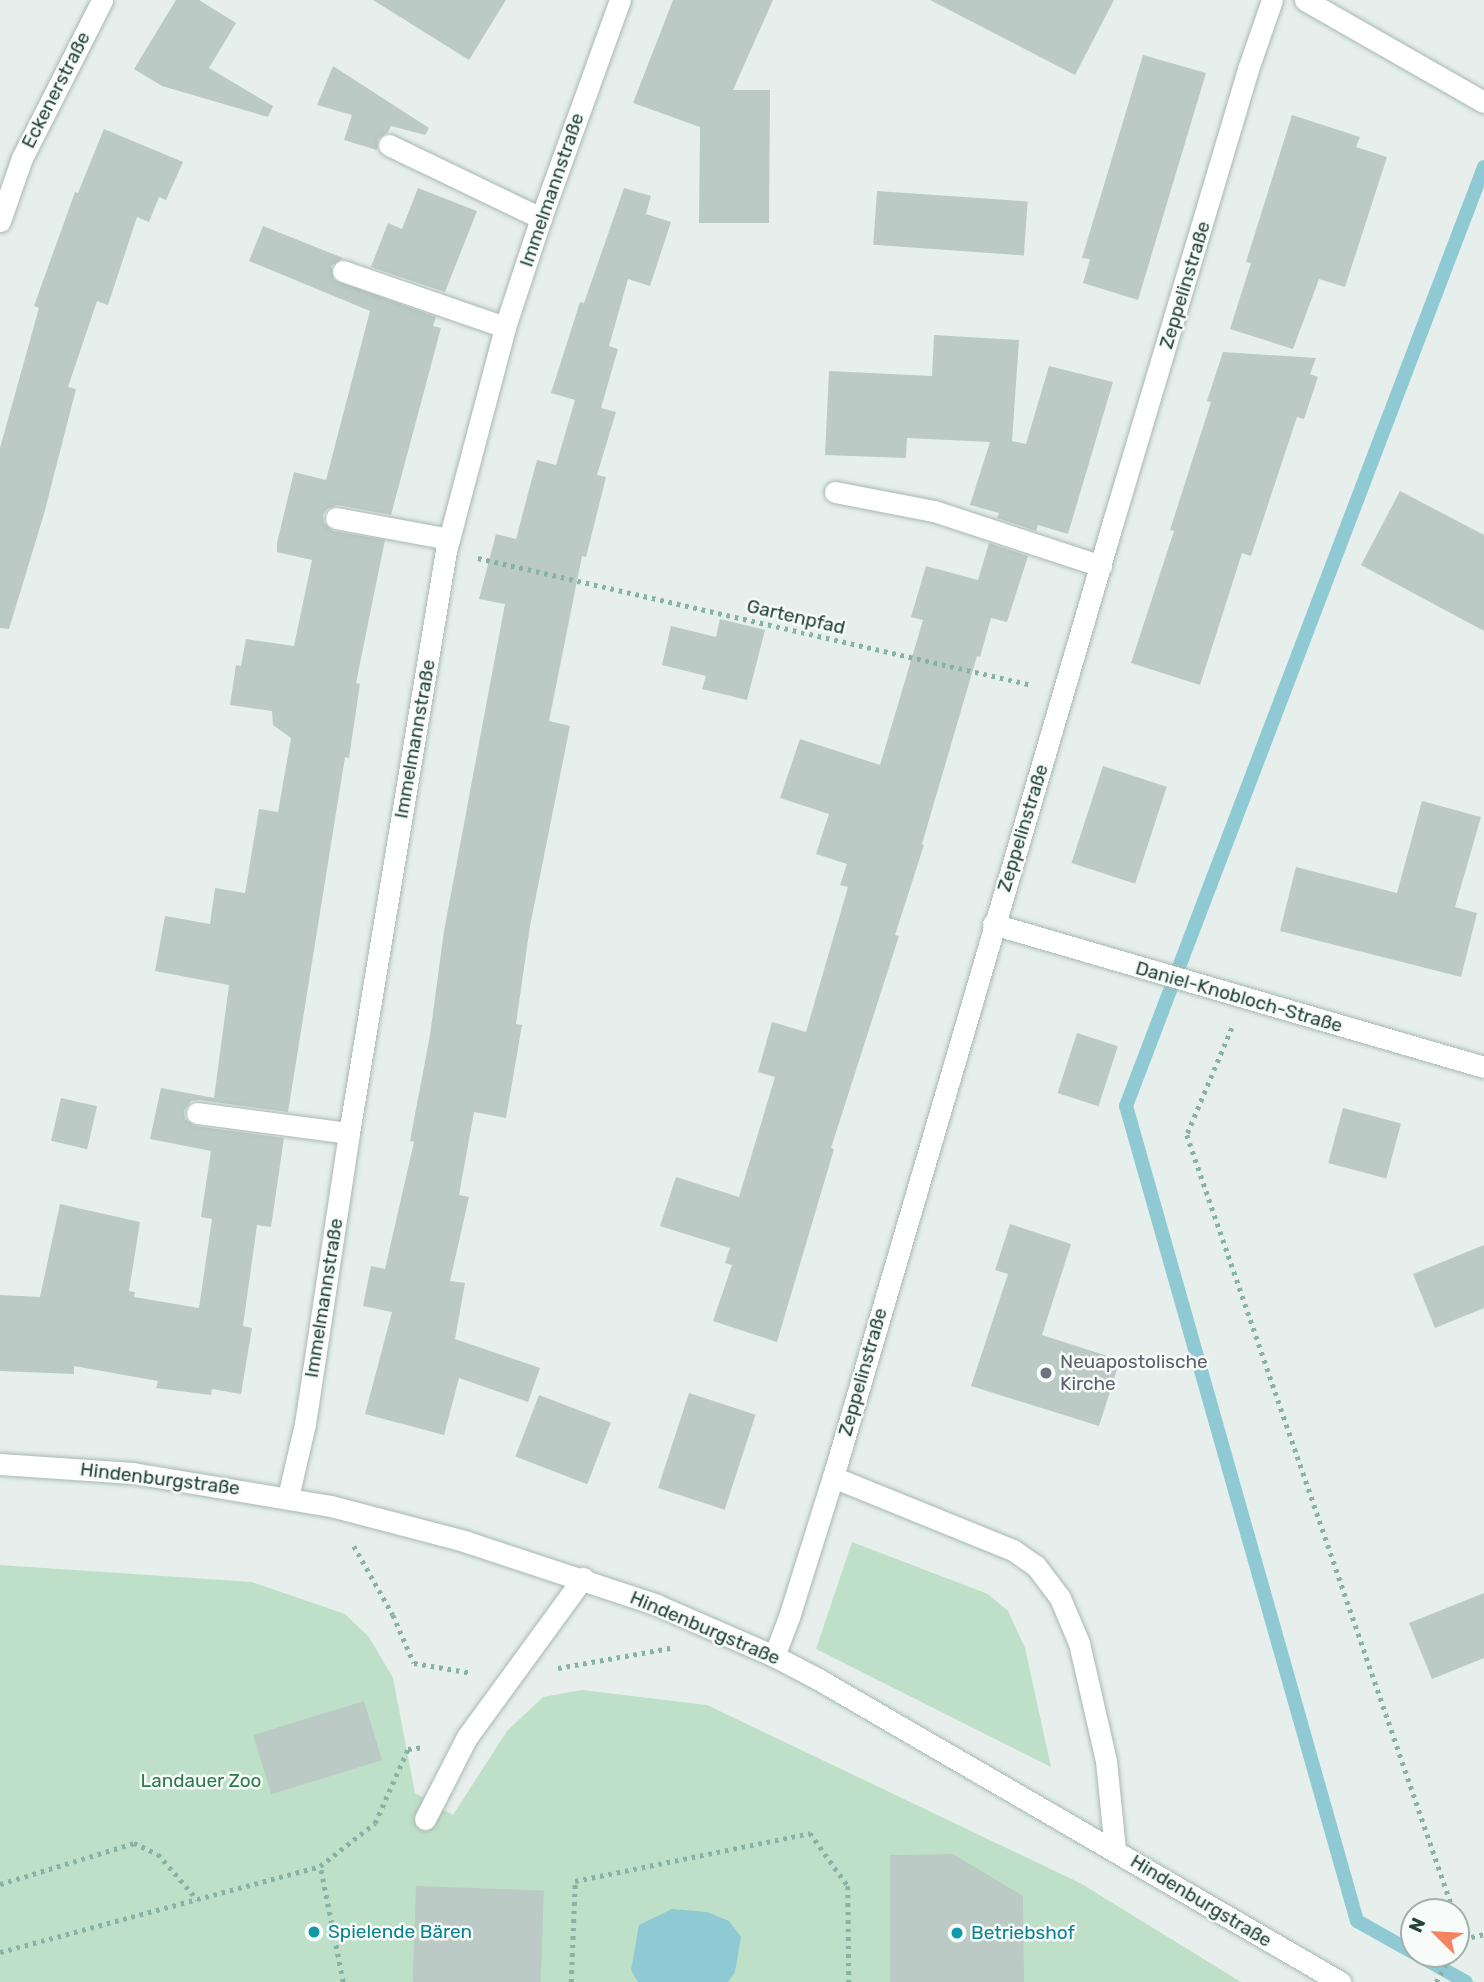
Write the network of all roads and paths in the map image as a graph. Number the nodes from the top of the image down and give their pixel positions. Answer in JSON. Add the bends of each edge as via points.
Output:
{"nodes":[{"id":1,"x":102,"y":0,"type":"edge"},
{"id":2,"x":620,"y":0,"type":"edge"},
{"id":3,"x":1272,"y":0,"type":"edge"},
{"id":4,"x":1305,"y":0,"type":"edge"},
{"id":5,"x":1484,"y":102,"type":"edge"},
{"id":6,"x":389,"y":145,"type":"dead end"},
{"id":7,"x":541,"y":218,"type":"junction"},
{"id":8,"x":0,"y":221,"type":"edge"},
{"id":9,"x":343,"y":271,"type":"dead end"},
{"id":10,"x":505,"y":327,"type":"junction"},
{"id":11,"x":835,"y":492,"type":"dead end"},
{"id":12,"x":336,"y":518,"type":"dead end"},
{"id":13,"x":448,"y":545,"type":"junction"},
{"id":14,"x":1101,"y":566,"type":"junction"},
{"id":15,"x":1064,"y":692,"type":"junction"},
{"id":16,"x":993,"y":925,"type":"junction"},
{"id":17,"x":1244,"y":999,"type":"junction"},
{"id":18,"x":1484,"y":1068,"type":"edge"},
{"id":19,"x":197,"y":1113,"type":"dead end"},
{"id":20,"x":349,"y":1133,"type":"junction"},
{"id":21,"x":0,"y":1464,"type":"edge"},
{"id":22,"x":833,"y":1477,"type":"junction"},
{"id":23,"x":288,"y":1497,"type":"junction"},
{"id":24,"x":331,"y":1506,"type":"junction"},
{"id":25,"x":583,"y":1578,"type":"junction"},
{"id":26,"x":730,"y":1636,"type":"junction"},
{"id":27,"x":774,"y":1656,"type":"junction"},
{"id":28,"x":514,"y":1672,"type":"junction"},
{"id":29,"x":425,"y":1819,"type":"dead end"},
{"id":30,"x":376,"y":1823,"type":"dead end"},
{"id":31,"x":1115,"y":1849,"type":"junction"},
{"id":32,"x":320,"y":1866,"type":"junction"},
{"id":33,"x":0,"y":1884,"type":"edge"},
{"id":34,"x":1449,"y":1898,"type":"edge"},
{"id":35,"x":197,"y":1899,"type":"junction"},
{"id":36,"x":0,"y":1952,"type":"edge"},
{"id":37,"x":343,"y":1982,"type":"edge"},
{"id":38,"x":570,"y":1982,"type":"edge"},
{"id":39,"x":849,"y":1982,"type":"edge"},
{"id":40,"x":1340,"y":1982,"type":"edge"}],
"edges":[{"from":1,"to":8,"type":"street","name":"Eckenerstraße","via":[[22,158]]},
{"from":2,"to":7,"type":"street","name":"Immelmannstraße"},
{"from":3,"to":14,"type":"street","name":"Zeppelinstraße"},
{"from":4,"to":5,"type":"street"},
{"from":6,"to":7,"type":"street"},
{"from":7,"to":10,"type":"street","name":"Immelmannstraße"},
{"from":9,"to":10,"type":"street"},
{"from":10,"to":13,"type":"street","name":"Immelmannstraße"},
{"from":11,"to":14,"type":"street","via":[[934,511]]},
{"from":12,"to":13,"type":"street"},
{"from":13,"to":15,"type":"path","name":"Gartenpfad","via":[[521,569]]},
{"from":13,"to":20,"type":"street","name":"Immelmannstraße"},
{"from":14,"to":15,"type":"street","name":"Zeppelinstraße"},
{"from":15,"to":16,"type":"street","name":"Zeppelinstraße"},
{"from":16,"to":17,"type":"street","name":"Daniel-Knobloch-Straße"},
{"from":16,"to":22,"type":"street","name":"Zeppelinstraße"},
{"from":17,"to":18,"type":"street","name":"Daniel-Knobloch-Straße"},
{"from":17,"to":34,"type":"path","via":[[1187,1135]]},
{"from":19,"to":20,"type":"street"},
{"from":20,"to":23,"type":"street","name":"Immelmannstraße","via":[[304,1424]]},
{"from":21,"to":23,"type":"street","name":"Hindenburgstraße","via":[[133,1473]]},
{"from":22,"to":27,"type":"street","name":"Zeppelinstraße"},
{"from":22,"to":31,"type":"street","via":[[1013,1550],[1036,1566],[1060,1598],[1079,1643],[1106,1760]]},
{"from":23,"to":24,"type":"street","name":"Hindenburgstraße"},
{"from":24,"to":25,"type":"street","name":"Hindenburgstraße"},
{"from":24,"to":28,"type":"path","via":[[393,1615],[414,1663],[471,1673]]},
{"from":25,"to":26,"type":"street","name":"Hindenburgstraße"},
{"from":25,"to":28,"type":"street"},
{"from":26,"to":27,"type":"street","name":"Hindenburgstraße"},
{"from":26,"to":28,"type":"path"},
{"from":27,"to":31,"type":"street","name":"Hindenburgstraße"},
{"from":28,"to":29,"type":"street","via":[[467,1737]]},
{"from":30,"to":32,"type":"path"},
{"from":31,"to":40,"type":"street","name":"Hindenburgstraße"},
{"from":32,"to":35,"type":"path"},
{"from":32,"to":37,"type":"path"},
{"from":33,"to":35,"type":"path","via":[[134,1843],[158,1854]]},
{"from":35,"to":36,"type":"path"},
{"from":38,"to":39,"type":"path","via":[[575,1881],[810,1833],[848,1886]]}]}
